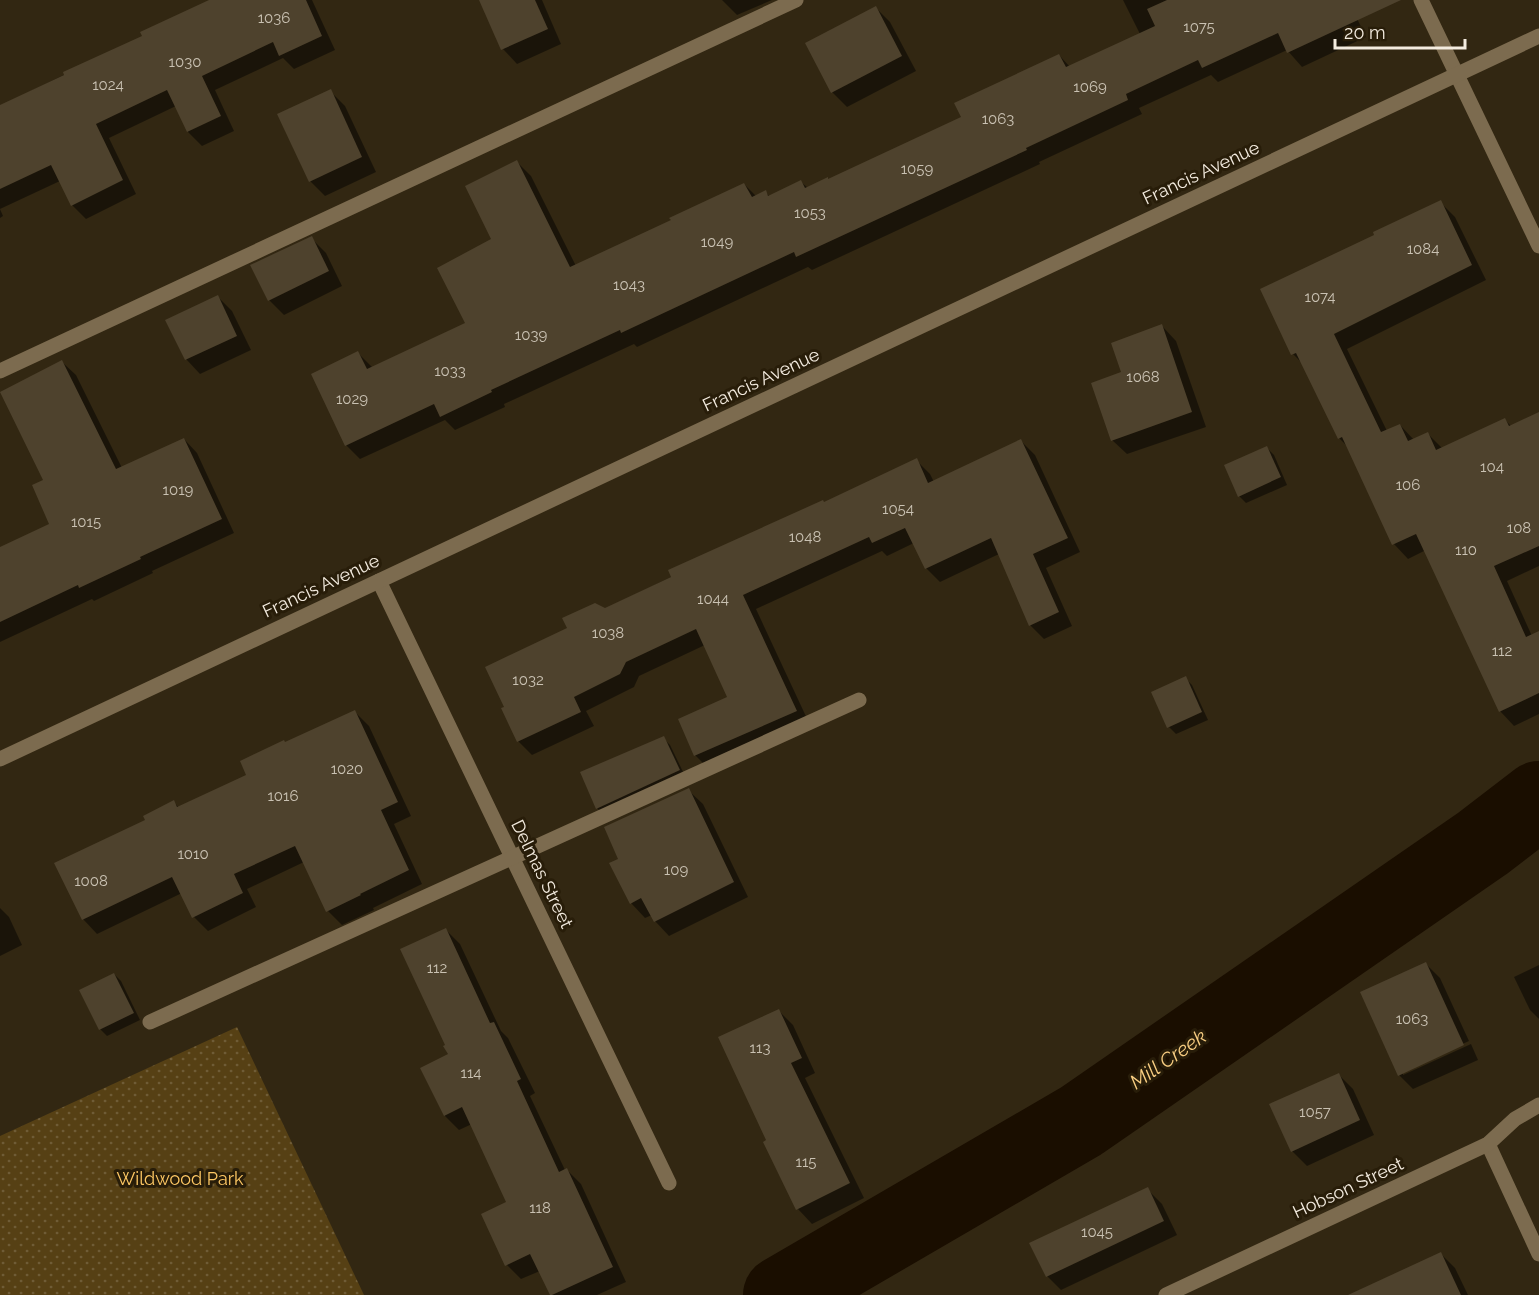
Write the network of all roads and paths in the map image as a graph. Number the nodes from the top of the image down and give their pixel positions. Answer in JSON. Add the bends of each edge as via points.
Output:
{"nodes":[{"id":1,"x":796,"y":0,"type":"edge"},
{"id":2,"x":1421,"y":0,"type":"edge"},
{"id":3,"x":1539,"y":36,"type":"edge"},
{"id":4,"x":1457,"y":75,"type":"junction"},
{"id":5,"x":1539,"y":246,"type":"edge"},
{"id":6,"x":0,"y":371,"type":"edge"},
{"id":7,"x":379,"y":581,"type":"junction"},
{"id":8,"x":859,"y":700,"type":"dead end"},
{"id":9,"x":0,"y":759,"type":"edge"},
{"id":10,"x":512,"y":857,"type":"junction"},
{"id":11,"x":150,"y":1022,"type":"dead end"},
{"id":12,"x":1539,"y":1105,"type":"edge"},
{"id":13,"x":1488,"y":1144,"type":"junction"},
{"id":14,"x":669,"y":1184,"type":"dead end"},
{"id":15,"x":1539,"y":1254,"type":"edge"},
{"id":16,"x":1166,"y":1295,"type":"edge"}],
"edges":[{"from":1,"to":6,"type":"street"},
{"from":2,"to":4,"type":"street"},
{"from":3,"to":4,"type":"street","name":"Francis Avenue"},
{"from":4,"to":5,"type":"street"},
{"from":4,"to":7,"type":"street","name":"Francis Avenue"},
{"from":7,"to":9,"type":"street","name":"Francis Avenue"},
{"from":7,"to":10,"type":"street","name":"Delmas Street"},
{"from":8,"to":10,"type":"street"},
{"from":10,"to":11,"type":"street"},
{"from":10,"to":14,"type":"street","name":"Delmas Street"},
{"from":12,"to":13,"type":"street","name":"Hobson Street","via":[[1515,1119]]},
{"from":13,"to":15,"type":"street"},
{"from":13,"to":16,"type":"street","name":"Hobson Street"}]}
